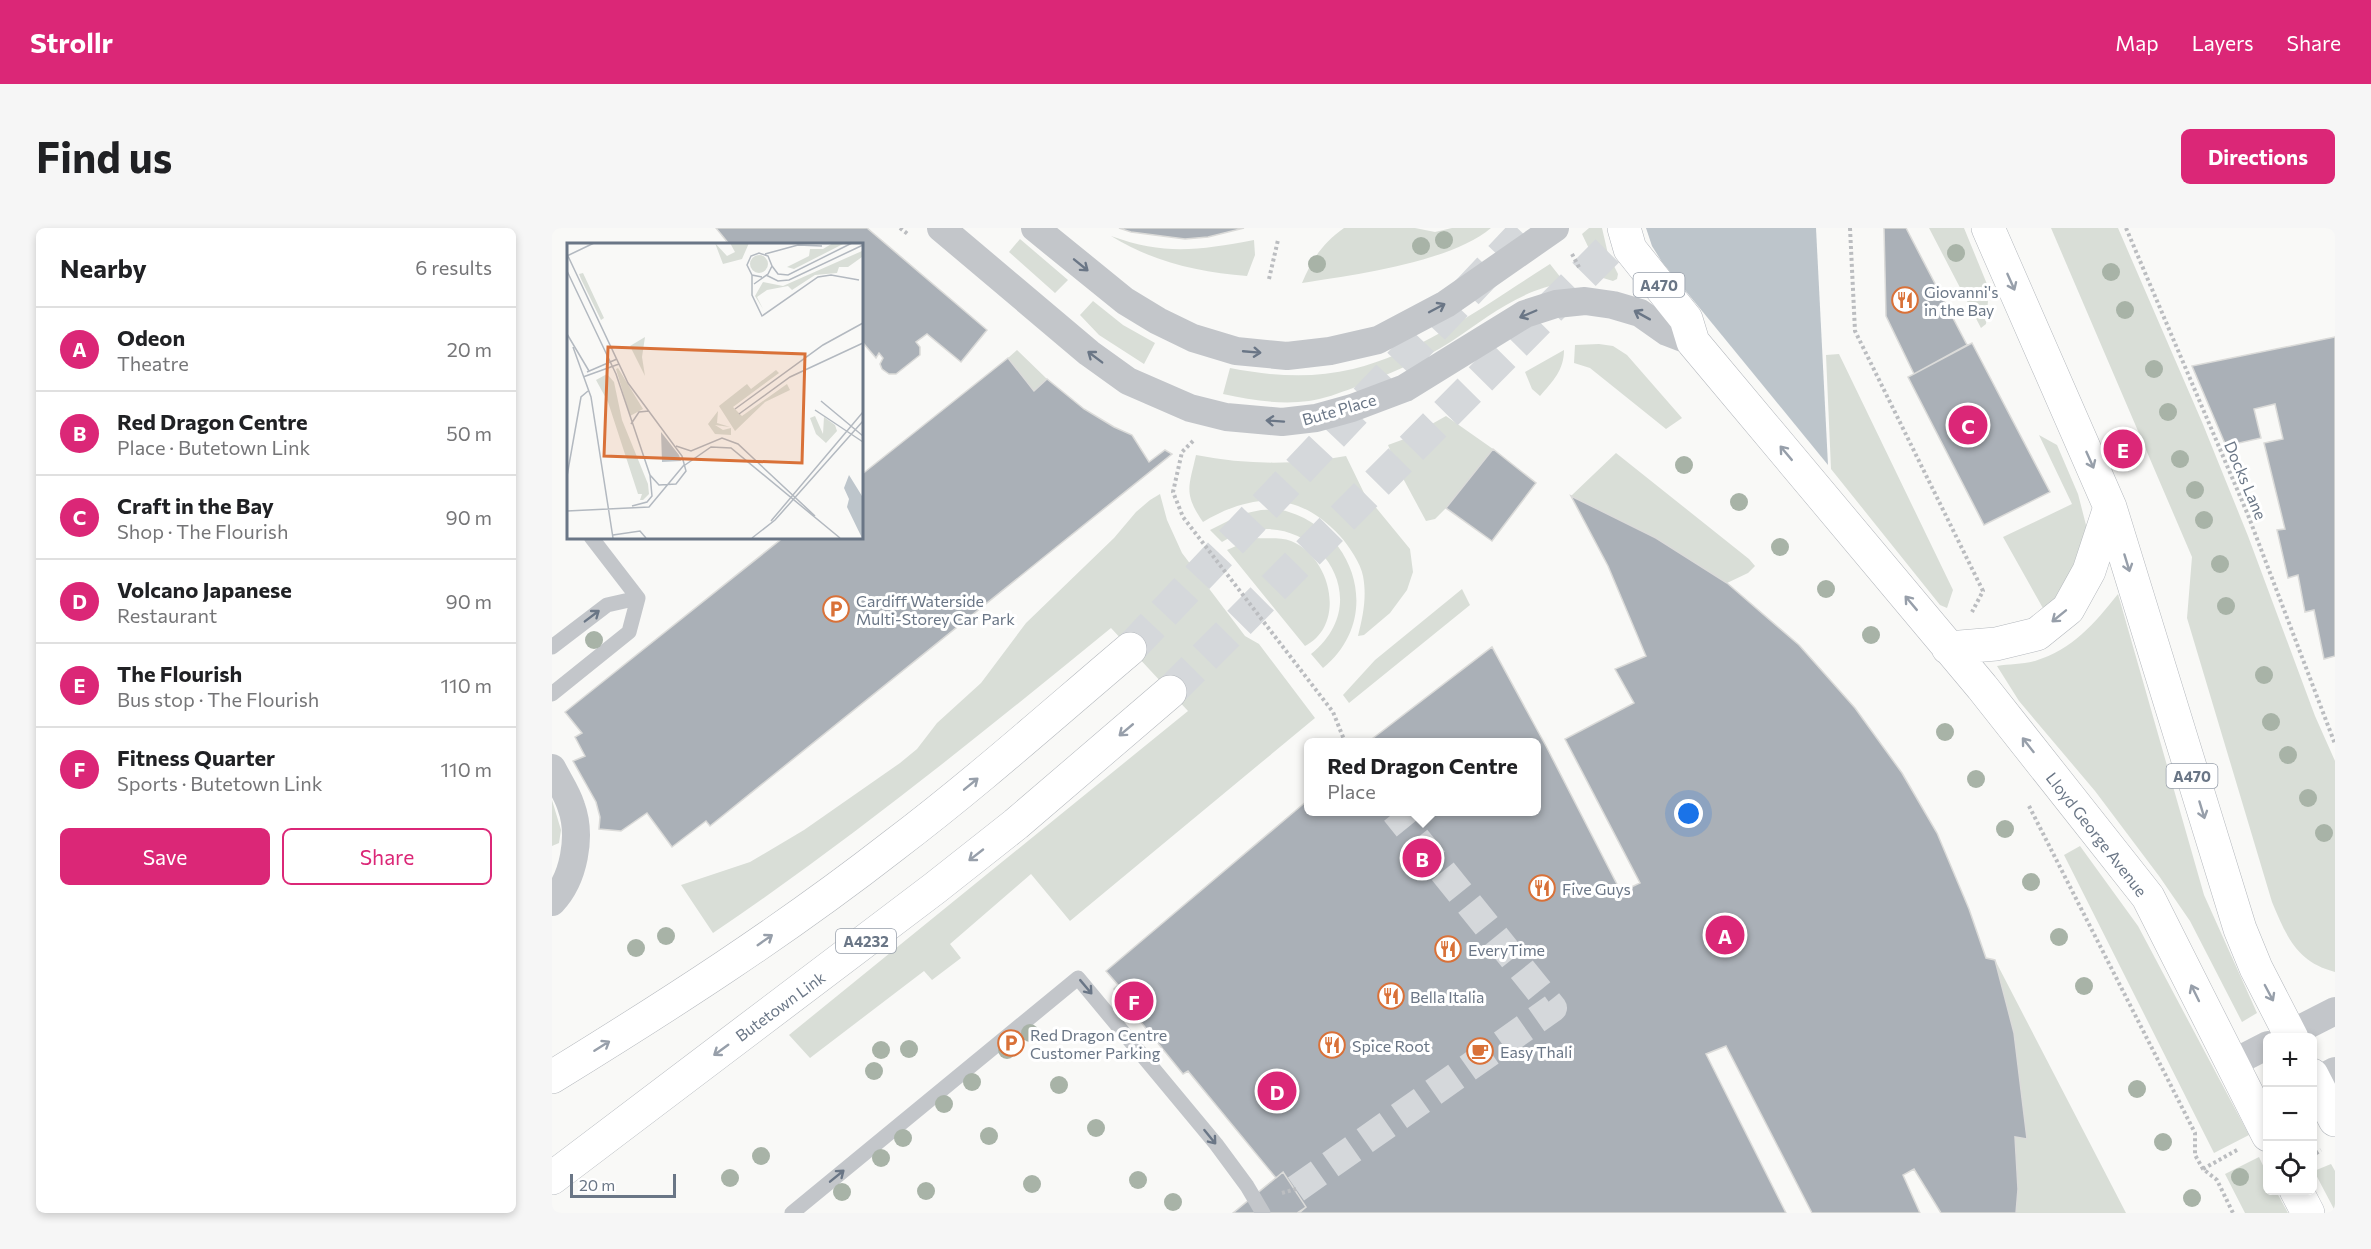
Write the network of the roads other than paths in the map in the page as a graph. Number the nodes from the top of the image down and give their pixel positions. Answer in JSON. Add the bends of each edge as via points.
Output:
{"nodes":[{"id":1,"x":941,"y":228,"type":"edge"},
{"id":2,"x":1035,"y":228,"type":"edge"},
{"id":3,"x":1624,"y":228,"type":"edge"},
{"id":4,"x":1988,"y":228,"type":"edge"},
{"id":5,"x":1561,"y":237,"type":"edge"},
{"id":6,"x":1693,"y":342,"type":"junction"},
{"id":7,"x":2110,"y":507,"type":"junction"},
{"id":8,"x":592,"y":538,"type":"edge"},
{"id":9,"x":638,"y":598,"type":"junction"},
{"id":10,"x":1957,"y":634,"type":"junction"},
{"id":11,"x":552,"y":646,"type":"edge"},
{"id":12,"x":1130,"y":649,"type":"tunnel mouth"},
{"id":13,"x":1170,"y":692,"type":"tunnel mouth"},
{"id":14,"x":552,"y":694,"type":"edge"},
{"id":15,"x":552,"y":768,"type":"edge"},
{"id":16,"x":552,"y":902,"type":"edge"},
{"id":17,"x":2335,"y":1011,"type":"edge"},
{"id":18,"x":2281,"y":1033,"type":"edge"},
{"id":19,"x":2293,"y":1033,"type":"edge"},
{"id":20,"x":2263,"y":1048,"type":"edge"},
{"id":21,"x":2233,"y":1063,"type":"junction"},
{"id":22,"x":552,"y":1077,"type":"edge"},
{"id":23,"x":2319,"y":1078,"type":"edge"},
{"id":24,"x":2335,"y":1120,"type":"edge"},
{"id":25,"x":2258,"y":1124,"type":"edge"},
{"id":26,"x":552,"y":1178,"type":"edge"},
{"id":27,"x":2298,"y":1195,"type":"edge"},
{"id":28,"x":792,"y":1213,"type":"edge"},
{"id":29,"x":1263,"y":1213,"type":"edge"},
{"id":30,"x":2308,"y":1213,"type":"edge"}],
"edges":[{"from":6,"to":1,"type":"street","name":"Bute Place","one_way":true,"via":[[1667,332],[1640,313],[1613,304],[1556,304],[1525,314],[1405,388],[1352,408],[1282,423],[1226,417],[1190,408],[1128,381]]},
{"from":2,"to":5,"type":"street","one_way":true,"via":[[1125,301],[1158,321],[1193,338],[1236,351],[1287,356],[1378,339]]},
{"from":3,"to":6,"type":"main road","number":"A470","via":[[1630,249],[1686,319]]},
{"from":4,"to":7,"type":"main road","number":"A470","one_way":true},
{"from":10,"to":6,"type":"main road","number":"A470","one_way":true},
{"from":7,"to":10,"type":"main road","one_way":true,"via":[[2089,571],[2068,609],[2037,634],[1996,644]]},
{"from":7,"to":18,"type":"main road","number":"A470","one_way":true,"via":[[2240,929]]},
{"from":8,"to":9,"type":"lane"},
{"from":11,"to":9,"type":"lane","one_way":true,"via":[[607,605]]},
{"from":9,"to":14,"type":"lane","via":[[629,632]]},
{"from":21,"to":10,"type":"main road","name":"Lloyd George Avenue","number":"A470","one_way":true,"via":[[2148,897]]},
{"from":22,"to":12,"type":"main road","one_way":true,"via":[[682,997],[845,883],[989,769]]},
{"from":13,"to":26,"type":"main road","name":"Butetown Link","number":"A4232","one_way":true,"via":[[935,888]]},
{"from":15,"to":16,"type":"street","via":[[572,806],[577,836],[567,879]]},
{"from":17,"to":19,"type":"street"},
{"from":20,"to":21,"type":"street"},
{"from":21,"to":25,"type":"main road","name":"Lloyd George Avenue","number":"A470"},
{"from":23,"to":24,"type":"main road"},
{"from":27,"to":30,"type":"main road"},
{"from":28,"to":29,"type":"lane","one_way":true,"via":[[1078,978],[1216,1144]]}]}
